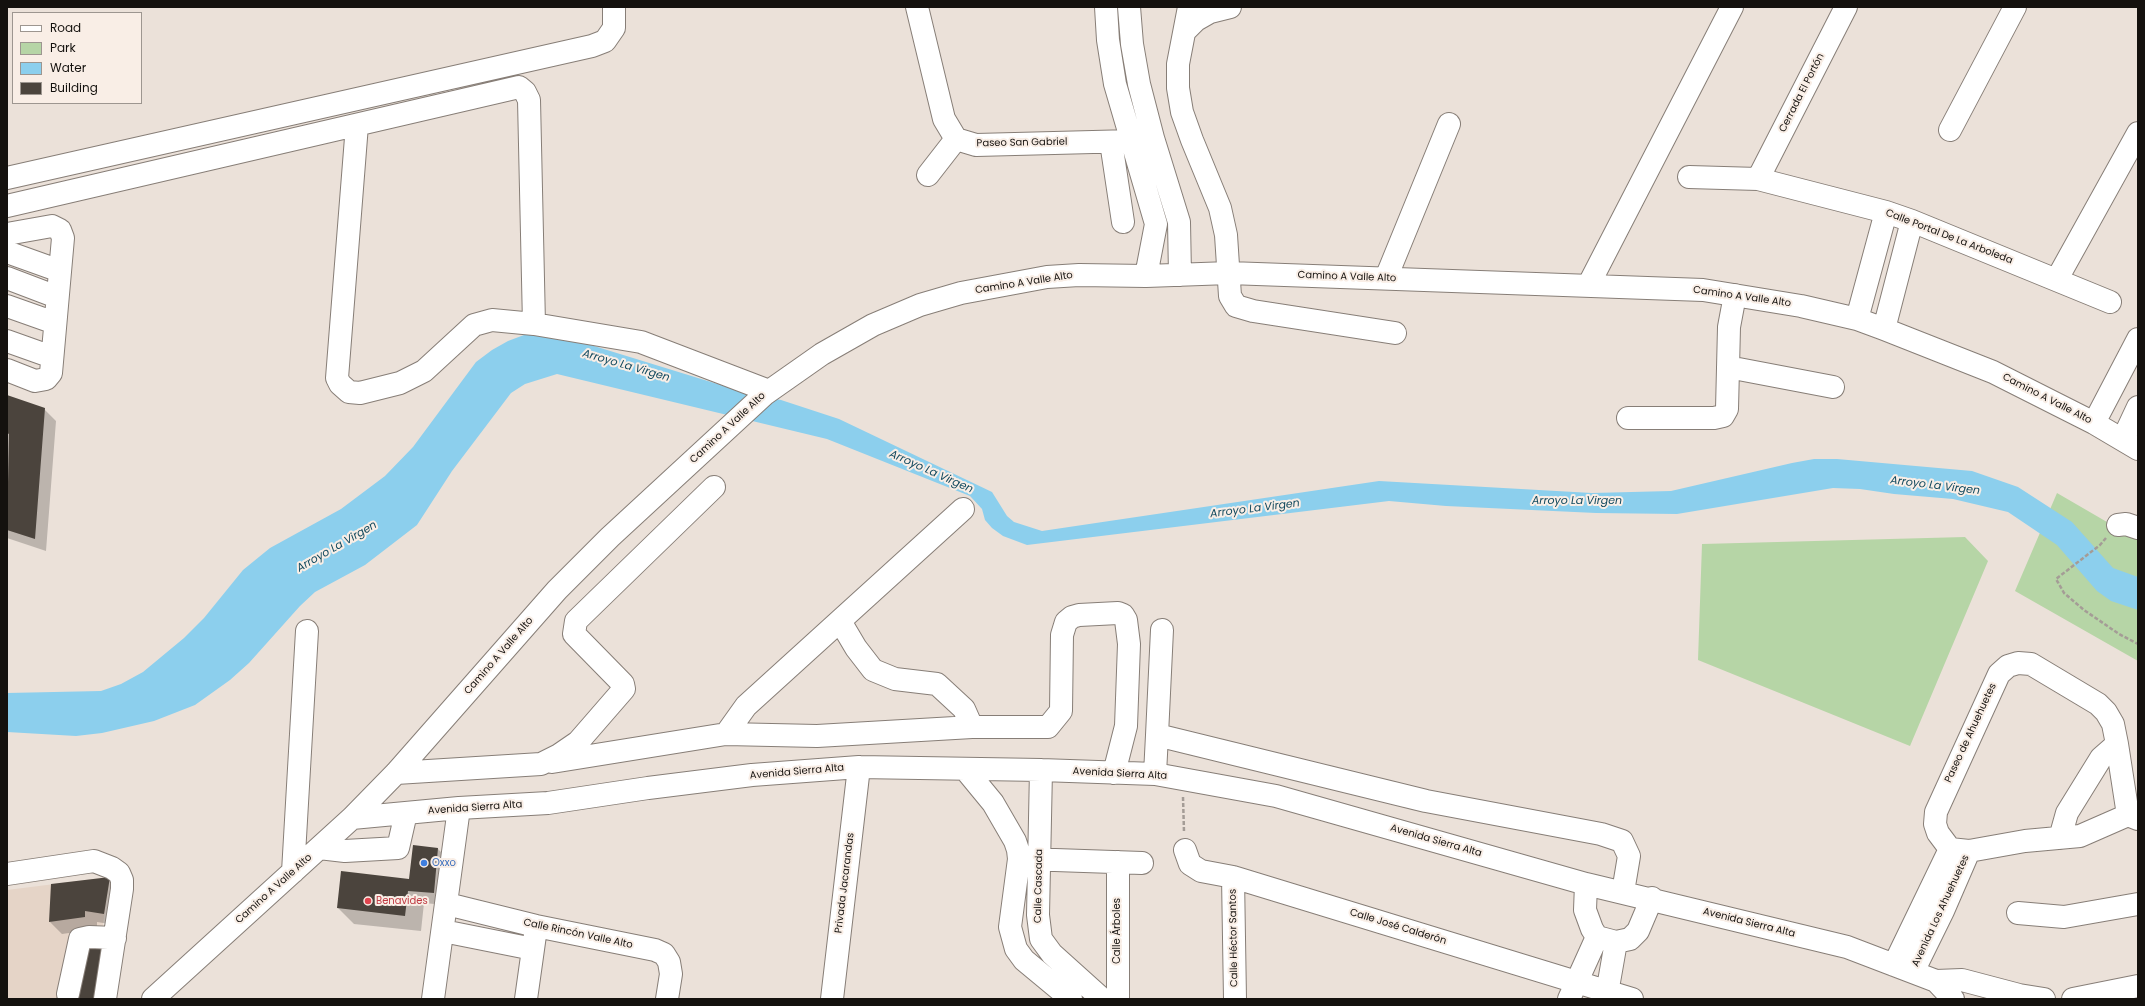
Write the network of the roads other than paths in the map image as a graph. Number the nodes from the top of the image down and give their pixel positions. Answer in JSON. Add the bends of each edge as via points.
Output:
{"nodes":[{"id":1,"x":614,"y":7,"type":"edge"},
{"id":2,"x":917,"y":7,"type":"edge"},
{"id":3,"x":1106,"y":7,"type":"edge"},
{"id":4,"x":1129,"y":7,"type":"edge"},
{"id":5,"x":1189,"y":7,"type":"edge"},
{"id":6,"x":1230,"y":7,"type":"edge"},
{"id":7,"x":1732,"y":7,"type":"edge"},
{"id":8,"x":1846,"y":7,"type":"edge"},
{"id":9,"x":2015,"y":7,"type":"edge"},
{"id":10,"x":1185,"y":31,"type":"junction"},
{"id":11,"x":1449,"y":124,"type":"dead end"},
{"id":12,"x":357,"y":125,"type":"junction"},
{"id":13,"x":1950,"y":130,"type":"dead end"},
{"id":14,"x":2138,"y":133,"type":"edge"},
{"id":15,"x":956,"y":139,"type":"junction"},
{"id":16,"x":1132,"y":140,"type":"junction"},
{"id":17,"x":928,"y":175,"type":"dead end"},
{"id":18,"x":1689,"y":177,"type":"dead end"},
{"id":19,"x":7,"y":178,"type":"edge"},
{"id":20,"x":1758,"y":179,"type":"junction"},
{"id":21,"x":7,"y":206,"type":"edge"},
{"id":22,"x":1886,"y":212,"type":"junction"},
{"id":23,"x":1912,"y":221,"type":"junction"},
{"id":24,"x":1123,"y":222,"type":"dead end"},
{"id":25,"x":1179,"y":222,"type":"junction"},
{"id":26,"x":1156,"y":224,"type":"junction"},
{"id":27,"x":7,"y":234,"type":"edge"},
{"id":28,"x":7,"y":252,"type":"edge"},
{"id":29,"x":60,"y":271,"type":"junction"},
{"id":30,"x":1229,"y":273,"type":"junction"},
{"id":31,"x":1180,"y":275,"type":"junction"},
{"id":32,"x":1146,"y":276,"type":"junction"},
{"id":33,"x":7,"y":278,"type":"edge"},
{"id":34,"x":1386,"y":278,"type":"junction"},
{"id":35,"x":2057,"y":279,"type":"junction"},
{"id":36,"x":1588,"y":286,"type":"junction"},
{"id":37,"x":1735,"y":295,"type":"junction"},
{"id":38,"x":57,"y":297,"type":"junction"},
{"id":39,"x":2110,"y":302,"type":"dead end"},
{"id":40,"x":7,"y":306,"type":"edge"},
{"id":41,"x":1857,"y":320,"type":"junction"},
{"id":42,"x":55,"y":323,"type":"junction"},
{"id":43,"x":534,"y":324,"type":"junction"},
{"id":44,"x":1884,"y":329,"type":"junction"},
{"id":45,"x":1395,"y":332,"type":"dead end"},
{"id":46,"x":2138,"y":339,"type":"edge"},
{"id":47,"x":7,"y":341,"type":"edge"},
{"id":48,"x":52,"y":357,"type":"junction"},
{"id":49,"x":1728,"y":367,"type":"junction"},
{"id":50,"x":7,"y":370,"type":"edge"},
{"id":51,"x":1833,"y":387,"type":"dead end"},
{"id":52,"x":767,"y":392,"type":"junction"},
{"id":53,"x":2138,"y":407,"type":"edge"},
{"id":54,"x":1628,"y":418,"type":"dead end"},
{"id":55,"x":2094,"y":423,"type":"junction"},
{"id":56,"x":2130,"y":444,"type":"edge"},
{"id":57,"x":714,"y":487,"type":"dead end"},
{"id":58,"x":963,"y":509,"type":"dead end"},
{"id":59,"x":840,"y":621,"type":"junction"},
{"id":60,"x":1162,"y":630,"type":"dead end"},
{"id":61,"x":307,"y":631,"type":"dead end"},
{"id":62,"x":972,"y":727,"type":"junction"},
{"id":63,"x":726,"y":734,"type":"junction"},
{"id":64,"x":1157,"y":736,"type":"junction"},
{"id":65,"x":2117,"y":744,"type":"junction"},
{"id":66,"x":541,"y":764,"type":"junction"},
{"id":67,"x":859,"y":767,"type":"junction"},
{"id":68,"x":965,"y":769,"type":"junction"},
{"id":69,"x":1041,"y":770,"type":"junction"},
{"id":70,"x":396,"y":773,"type":"junction"},
{"id":71,"x":1114,"y":773,"type":"junction"},
{"id":72,"x":1155,"y":774,"type":"junction"},
{"id":73,"x":459,"y":808,"type":"junction"},
{"id":74,"x":406,"y":813,"type":"junction"},
{"id":75,"x":2133,"y":817,"type":"edge"},
{"id":76,"x":352,"y":818,"type":"junction"},
{"id":77,"x":2060,"y":838,"type":"junction"},
{"id":78,"x":319,"y":848,"type":"junction"},
{"id":79,"x":1960,"y":850,"type":"junction"},
{"id":80,"x":1187,"y":857,"type":"road end"},
{"id":81,"x":1029,"y":859,"type":"junction"},
{"id":82,"x":1118,"y":862,"type":"junction"},
{"id":83,"x":1142,"y":863,"type":"dead end"},
{"id":84,"x":293,"y":872,"type":"junction"},
{"id":85,"x":7,"y":874,"type":"edge"},
{"id":86,"x":1233,"y":877,"type":"junction"},
{"id":87,"x":1586,"y":884,"type":"junction"},
{"id":88,"x":1623,"y":892,"type":"junction"},
{"id":89,"x":1652,"y":898,"type":"junction"},
{"id":90,"x":447,"y":904,"type":"junction"},
{"id":91,"x":2138,"y":904,"type":"edge"},
{"id":92,"x":2018,"y":912,"type":"dead end"},
{"id":93,"x":536,"y":926,"type":"junction"},
{"id":94,"x":443,"y":931,"type":"junction"},
{"id":95,"x":115,"y":938,"type":"junction"},
{"id":96,"x":1606,"y":939,"type":"junction"},
{"id":97,"x":533,"y":949,"type":"junction"},
{"id":98,"x":1052,"y":954,"type":"junction"},
{"id":99,"x":1903,"y":969,"type":"junction"},
{"id":100,"x":1037,"y":971,"type":"junction"},
{"id":101,"x":1936,"y":981,"type":"junction"},
{"id":102,"x":2138,"y":986,"type":"edge"},
{"id":103,"x":1573,"y":990,"type":"edge"},
{"id":104,"x":68,"y":994,"type":"dead end"},
{"id":105,"x":1607,"y":995,"type":"edge"},
{"id":106,"x":105,"y":999,"type":"edge"},
{"id":107,"x":153,"y":999,"type":"edge"},
{"id":108,"x":433,"y":999,"type":"edge"},
{"id":109,"x":526,"y":999,"type":"edge"},
{"id":110,"x":667,"y":999,"type":"edge"},
{"id":111,"x":832,"y":999,"type":"edge"},
{"id":112,"x":1071,"y":999,"type":"edge"},
{"id":113,"x":1102,"y":999,"type":"edge"},
{"id":114,"x":1118,"y":999,"type":"edge"},
{"id":115,"x":1235,"y":999,"type":"edge"},
{"id":116,"x":1632,"y":999,"type":"edge"},
{"id":117,"x":1953,"y":999,"type":"edge"},
{"id":118,"x":2044,"y":999,"type":"edge"},
{"id":119,"x":2073,"y":999,"type":"edge"}],
"edges":[{"from":1,"to":19,"type":"street","via":[[614,28],[605,41],[592,46]]},
{"from":2,"to":15,"type":"street","via":[[944,119]]},
{"from":3,"to":16,"type":"street","via":[[1115,84]]},
{"from":4,"to":16,"type":"street","via":[[1138,76]]},
{"from":5,"to":10,"type":"street"},
{"from":6,"to":10,"type":"street","via":[[1210,12],[1196,20]]},
{"from":7,"to":36,"type":"street"},
{"from":8,"to":20,"type":"street","name":"Cerrada El Portón"},
{"from":9,"to":13,"type":"street"},
{"from":10,"to":30,"type":"street","via":[[1178,64],[1182,112],[1220,208],[1226,235]]},
{"from":11,"to":34,"type":"street"},
{"from":12,"to":21,"type":"street"},
{"from":12,"to":43,"type":"street","via":[[519,87],[525,92],[529,100]]},
{"from":12,"to":43,"type":"street","via":[[338,378],[340,384],[349,392],[360,393],[400,383],[424,371],[474,325],[492,320]]},
{"from":14,"to":35,"type":"street"},
{"from":15,"to":16,"type":"street","name":"Paseo San Gabriel","via":[[976,145]]},
{"from":15,"to":17,"type":"street"},
{"from":16,"to":24,"type":"street"},
{"from":16,"to":25,"type":"street"},
{"from":16,"to":26,"type":"street"},
{"from":18,"to":20,"type":"street","name":"Calle Portal De La Arboleda"},
{"from":20,"to":22,"type":"street","name":"Calle Portal De La Arboleda"},
{"from":22,"to":23,"type":"street","name":"Calle Portal De La Arboleda"},
{"from":22,"to":41,"type":"street"},
{"from":23,"to":35,"type":"street","name":"Calle Portal De La Arboleda"},
{"from":23,"to":44,"type":"street"},
{"from":25,"to":26,"type":"street"},
{"from":25,"to":31,"type":"street"},
{"from":26,"to":32,"type":"street"},
{"from":27,"to":29,"type":"street","via":[[52,226],[60,230],[63,238]]},
{"from":28,"to":29,"type":"street"},
{"from":29,"to":38,"type":"street"},
{"from":30,"to":31,"type":"street","name":"Camino A Valle Alto"},
{"from":30,"to":34,"type":"street","name":"Camino A Valle Alto"},
{"from":30,"to":45,"type":"street","via":[[1230,296],[1236,306],[1253,311]]},
{"from":31,"to":32,"type":"street","name":"Camino A Valle Alto"},
{"from":32,"to":52,"type":"street","name":"Camino A Valle Alto","via":[[1047,277],[961,293],[920,305],[873,325],[822,354]]},
{"from":33,"to":38,"type":"street"},
{"from":34,"to":36,"type":"street","name":"Camino A Valle Alto"},
{"from":35,"to":39,"type":"street","name":"Calle Portal De La Arboleda"},
{"from":36,"to":37,"type":"street","name":"Camino A Valle Alto","via":[[1703,290]]},
{"from":37,"to":41,"type":"street","name":"Camino A Valle Alto","via":[[1801,306]]},
{"from":37,"to":49,"type":"street","via":[[1729,327]]},
{"from":38,"to":42,"type":"street"},
{"from":40,"to":42,"type":"street"},
{"from":41,"to":44,"type":"street","name":"Camino A Valle Alto"},
{"from":42,"to":48,"type":"street"},
{"from":43,"to":52,"type":"street","via":[[641,342]]},
{"from":44,"to":55,"type":"street","name":"Camino A Valle Alto","via":[[1993,372]]},
{"from":46,"to":55,"type":"street"},
{"from":47,"to":48,"type":"street"},
{"from":48,"to":50,"type":"street","via":[[51,373],[46,379],[35,381]]},
{"from":49,"to":51,"type":"street"},
{"from":49,"to":54,"type":"street","via":[[1728,409],[1723,416]]},
{"from":52,"to":70,"type":"street","name":"Camino A Valle Alto","via":[[610,537],[557,590]]},
{"from":53,"to":56,"type":"street"},
{"from":55,"to":56,"type":"street","name":"Camino A Valle Alto"},
{"from":57,"to":66,"type":"street","via":[[576,621],[574,634],[623,684],[624,689],[578,742]]},
{"from":58,"to":59,"type":"street"},
{"from":59,"to":62,"type":"street","via":[[873,670],[895,679],[937,684],[964,709]]},
{"from":59,"to":63,"type":"street","via":[[746,706]]},
{"from":60,"to":64,"type":"street"},
{"from":61,"to":84,"type":"street"},
{"from":62,"to":63,"type":"street","via":[[817,736]]},
{"from":62,"to":71,"type":"street","via":[[1048,727],[1061,711],[1063,627],[1066,622],[1079,615],[1118,612],[1126,620],[1129,644],[1126,726]]},
{"from":63,"to":66,"type":"street"},
{"from":64,"to":72,"type":"street"},
{"from":64,"to":88,"type":"street","via":[[1426,801],[1601,834],[1622,841],[1629,856]]},
{"from":65,"to":75,"type":"street","name":"Paseo de Ahuehuetes"},
{"from":65,"to":77,"type":"street","via":[[2101,758],[2068,813]]},
{"from":65,"to":79,"type":"street","name":"Paseo de Ahuehuetes","via":[[2113,724],[2098,704],[2030,664],[2018,663],[2008,666],[1999,674],[1936,812],[1935,824],[1938,833]]},
{"from":66,"to":70,"type":"street"},
{"from":67,"to":68,"type":"street","name":"Avenida Sierra Alta"},
{"from":67,"to":73,"type":"street","name":"Avenida Sierra Alta","via":[[745,776],[548,803]]},
{"from":67,"to":111,"type":"street","name":"Privada Jacarandas"},
{"from":68,"to":69,"type":"street","name":"Avenida Sierra Alta"},
{"from":68,"to":81,"type":"street","name":"Calle Cascada","via":[[993,803],[1015,841]]},
{"from":69,"to":71,"type":"street","name":"Avenida Sierra Alta"},
{"from":69,"to":81,"type":"street","name":"Calle Cascada"},
{"from":70,"to":76,"type":"street","name":"Camino A Valle Alto"},
{"from":71,"to":72,"type":"street","name":"Avenida Sierra Alta"},
{"from":72,"to":87,"type":"street","name":"Avenida Sierra Alta","via":[[1276,796]]},
{"from":73,"to":74,"type":"street","name":"Avenida Sierra Alta"},
{"from":73,"to":90,"type":"street"},
{"from":74,"to":76,"type":"street","name":"Avenida Sierra Alta"},
{"from":74,"to":78,"type":"street","via":[[398,848],[345,852]]},
{"from":75,"to":77,"type":"street","name":"Avenida Los Ahuehuetes","via":[[2080,836]]},
{"from":76,"to":78,"type":"street","name":"Camino A Valle Alto"},
{"from":77,"to":79,"type":"street","name":"Avenida Los Ahuehuetes"},
{"from":78,"to":84,"type":"street","name":"Camino A Valle Alto"},
{"from":79,"to":99,"type":"street","name":"Avenida Los Ahuehuetes"},
{"from":80,"to":86,"type":"street","name":"Calle José Calderón","via":[[1201,871]]},
{"from":81,"to":82,"type":"street"},
{"from":81,"to":98,"type":"street","name":"Calle Cascada","via":[[1038,928],[1041,939]]},
{"from":81,"to":100,"type":"street","name":"Calle Cascada","via":[[1010,927],[1016,949]]},
{"from":82,"to":83,"type":"street"},
{"from":82,"to":114,"type":"street","name":"Calle Árboles"},
{"from":84,"to":107,"type":"street","name":"Camino A Valle Alto"},
{"from":85,"to":95,"type":"street","via":[[94,861],[112,868],[119,873],[122,880]]},
{"from":86,"to":103,"type":"street","name":"Calle José Calderón"},
{"from":86,"to":115,"type":"street","name":"Calle Héctor Santos"},
{"from":87,"to":88,"type":"street","name":"Avenida Sierra Alta"},
{"from":87,"to":96,"type":"street","via":[[1587,920]]},
{"from":88,"to":89,"type":"street","name":"Avenida Sierra Alta"},
{"from":89,"to":96,"type":"street","via":[[1638,932],[1630,939]]},
{"from":89,"to":99,"type":"street","name":"Avenida Sierra Alta","via":[[1847,947]]},
{"from":90,"to":93,"type":"street","name":"Calle Rincón Valle Alto"},
{"from":90,"to":94,"type":"street"},
{"from":91,"to":92,"type":"street","via":[[2064,918]]},
{"from":93,"to":97,"type":"street"},
{"from":93,"to":110,"type":"street","name":"Calle Rincón Valle Alto","via":[[664,954],[669,962],[671,974]]},
{"from":94,"to":97,"type":"street"},
{"from":94,"to":108,"type":"street"},
{"from":95,"to":104,"type":"street","via":[[80,939]]},
{"from":95,"to":106,"type":"street"},
{"from":96,"to":103,"type":"street"},
{"from":96,"to":105,"type":"street"},
{"from":97,"to":109,"type":"street"},
{"from":98,"to":100,"type":"street"},
{"from":98,"to":113,"type":"street","name":"Calle Cascada"},
{"from":99,"to":101,"type":"street","name":"Avenida Sierra Alta"},
{"from":100,"to":112,"type":"street","name":"Calle Cascada"},
{"from":101,"to":117,"type":"street","name":"Avenida Sierra Alta"},
{"from":101,"to":118,"type":"street","name":"Avenida Sierra Alta","via":[[1962,980]]},
{"from":102,"to":119,"type":"street"},
{"from":103,"to":105,"type":"street","name":"Calle José Calderón"},
{"from":105,"to":116,"type":"street","name":"Calle José Calderón"}]}
